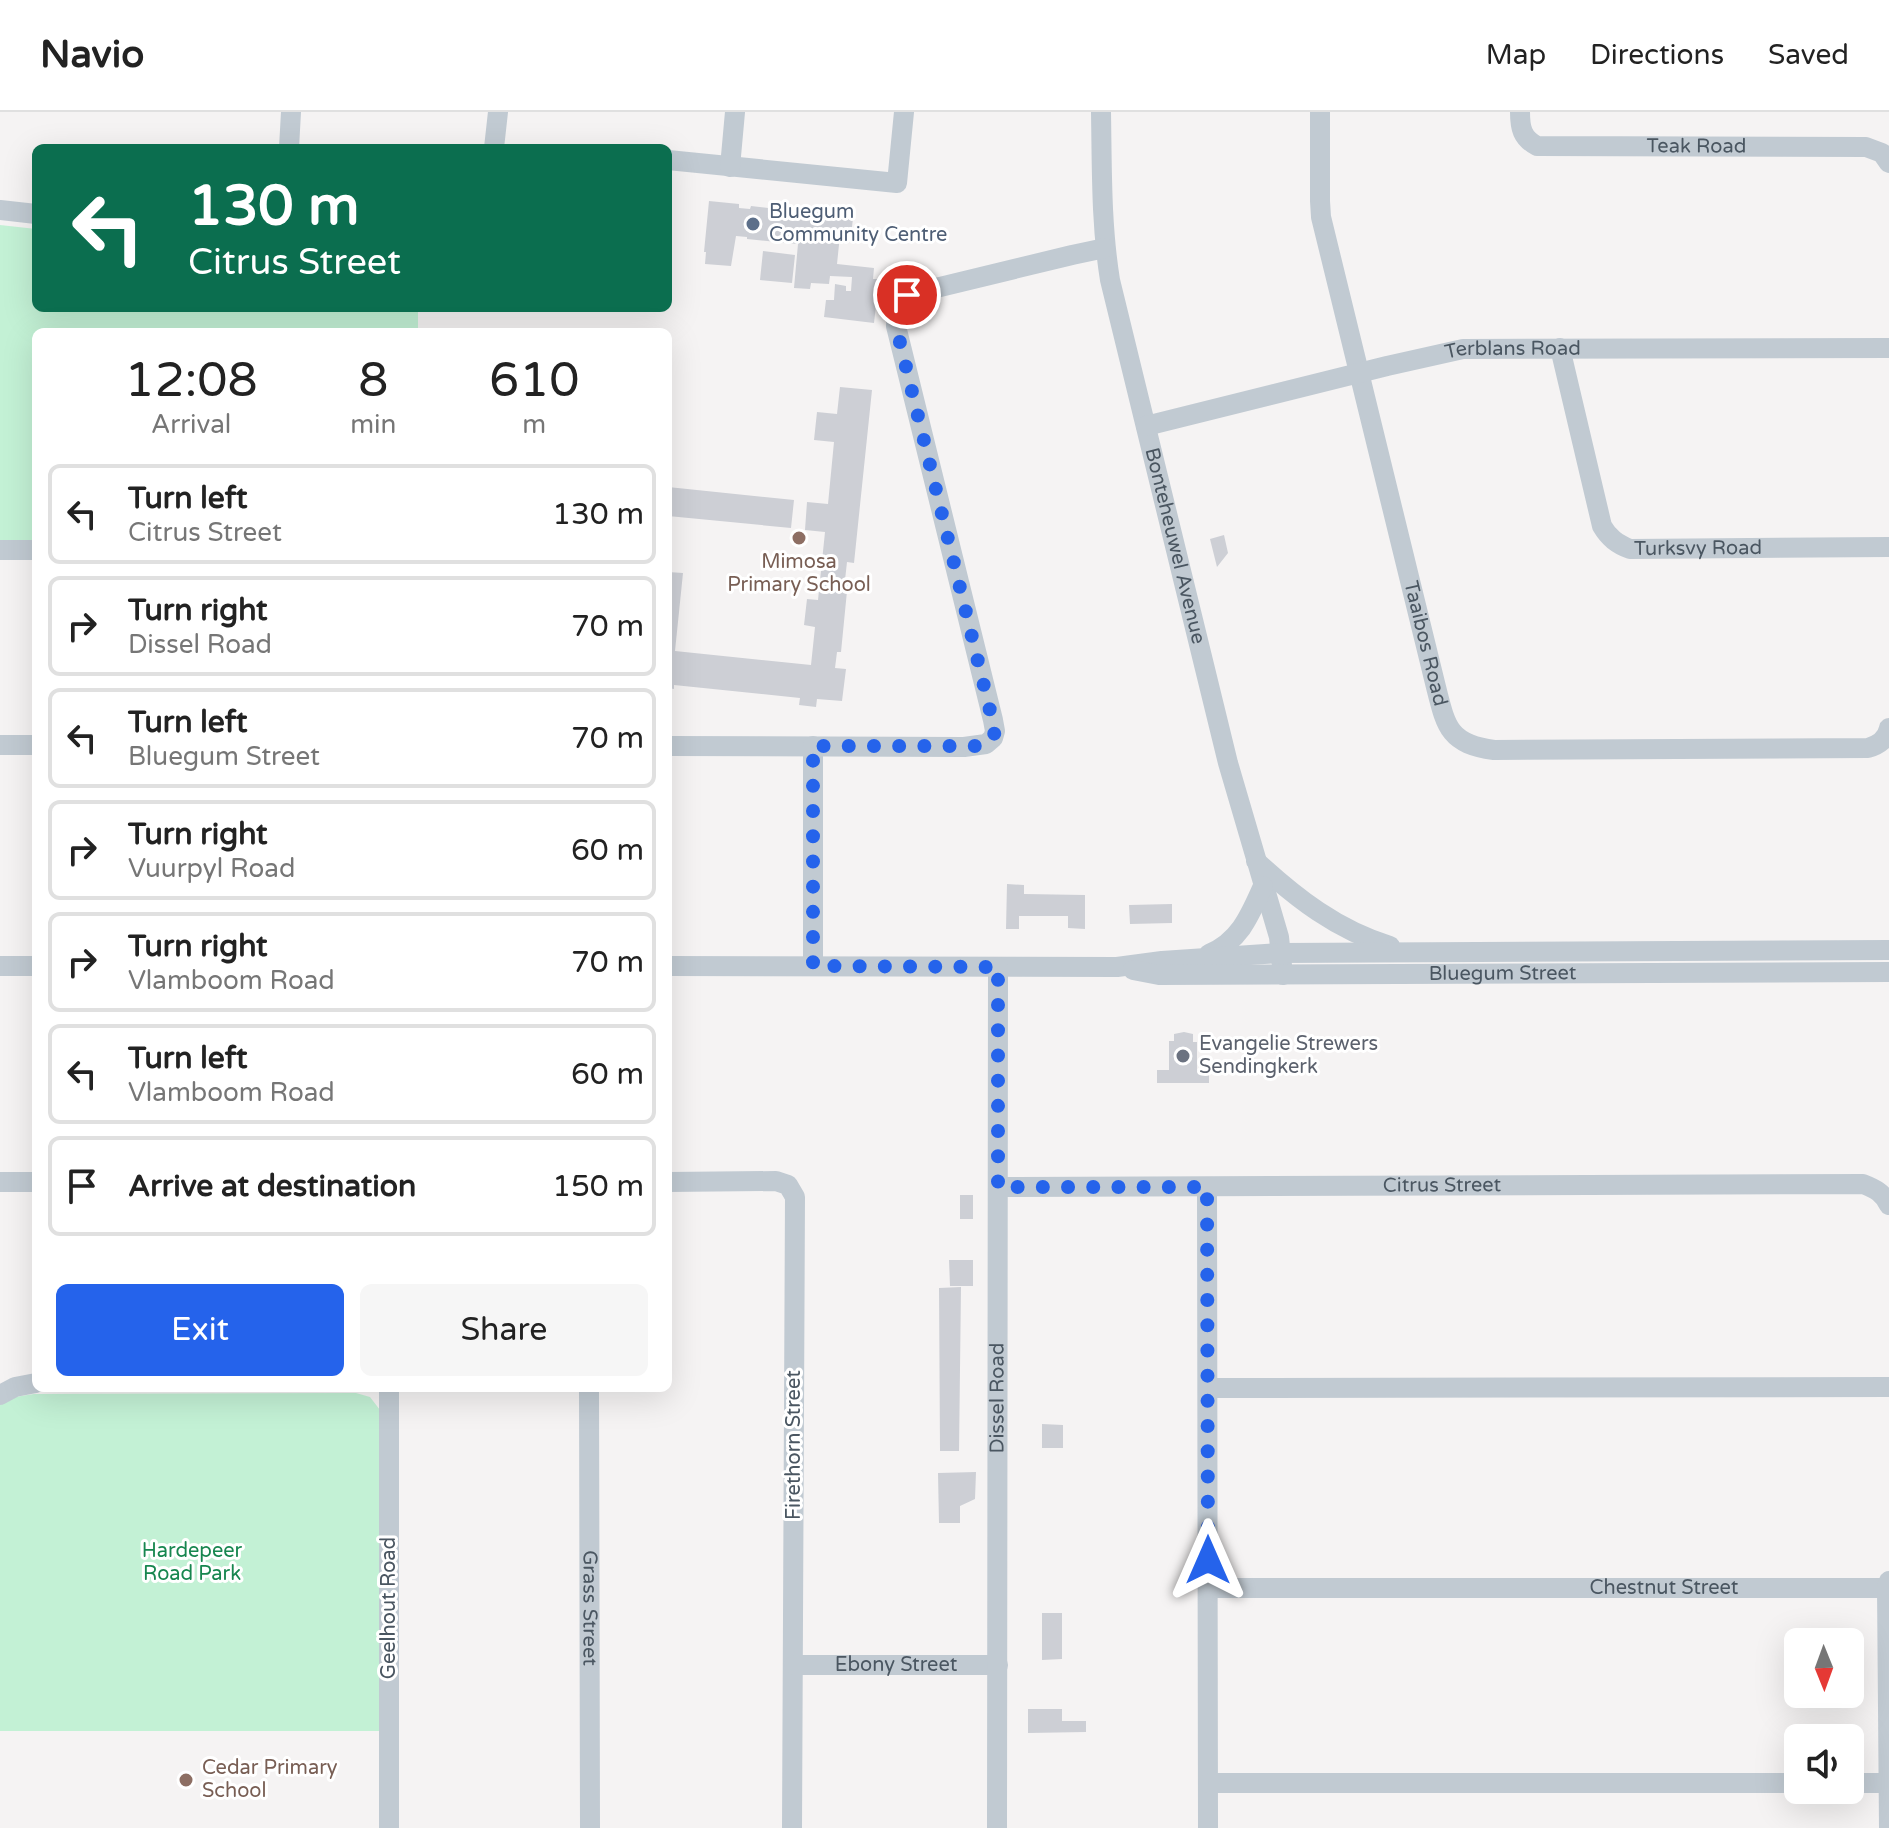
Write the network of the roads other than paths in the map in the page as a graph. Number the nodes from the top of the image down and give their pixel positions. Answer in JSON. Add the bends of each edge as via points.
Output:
{"nodes":[{"id":1,"x":291,"y":112,"type":"edge"},
{"id":2,"x":498,"y":112,"type":"edge"},
{"id":3,"x":735,"y":112,"type":"edge"},
{"id":4,"x":904,"y":112,"type":"edge"},
{"id":5,"x":1101,"y":112,"type":"edge"},
{"id":6,"x":1320,"y":112,"type":"edge"},
{"id":7,"x":1520,"y":112,"type":"edge"},
{"id":8,"x":289,"y":144,"type":"edge"},
{"id":9,"x":494,"y":144,"type":"edge"},
{"id":10,"x":672,"y":160,"type":"edge"},
{"id":11,"x":1889,"y":163,"type":"edge"},
{"id":12,"x":730,"y":167,"type":"junction"},
{"id":13,"x":0,"y":210,"type":"edge"},
{"id":14,"x":32,"y":214,"type":"edge"},
{"id":15,"x":1105,"y":248,"type":"junction"},
{"id":16,"x":1560,"y":348,"type":"junction"},
{"id":17,"x":1889,"y":348,"type":"edge"},
{"id":18,"x":1358,"y":373,"type":"junction"},
{"id":19,"x":1146,"y":426,"type":"junction"},
{"id":20,"x":1889,"y":547,"type":"edge"},
{"id":21,"x":0,"y":550,"type":"edge"},
{"id":22,"x":32,"y":550,"type":"edge"},
{"id":23,"x":1889,"y":728,"type":"edge"},
{"id":24,"x":0,"y":745,"type":"edge"},
{"id":25,"x":32,"y":745,"type":"edge"},
{"id":26,"x":672,"y":746,"type":"edge"},
{"id":27,"x":813,"y":746,"type":"junction"},
{"id":28,"x":1256,"y":861,"type":"junction"},
{"id":29,"x":1263,"y":886,"type":"junction"},
{"id":30,"x":1889,"y":950,"type":"edge"},
{"id":31,"x":1410,"y":951,"type":"junction"},
{"id":32,"x":1280,"y":953,"type":"junction"},
{"id":33,"x":1198,"y":958,"type":"junction"},
{"id":34,"x":0,"y":966,"type":"edge"},
{"id":35,"x":32,"y":966,"type":"edge"},
{"id":36,"x":672,"y":966,"type":"edge"},
{"id":37,"x":813,"y":966,"type":"junction"},
{"id":38,"x":998,"y":967,"type":"junction"},
{"id":39,"x":1117,"y":967,"type":"junction"},
{"id":40,"x":1889,"y":972,"type":"edge"},
{"id":41,"x":1283,"y":975,"type":"junction"},
{"id":42,"x":0,"y":1182,"type":"edge"},
{"id":43,"x":32,"y":1182,"type":"edge"},
{"id":44,"x":672,"y":1182,"type":"edge"},
{"id":45,"x":998,"y":1187,"type":"junction"},
{"id":46,"x":1207,"y":1187,"type":"junction"},
{"id":47,"x":1887,"y":1196,"type":"edge"},
{"id":48,"x":32,"y":1384,"type":"edge"},
{"id":49,"x":1889,"y":1387,"type":"edge"},
{"id":50,"x":1208,"y":1388,"type":"junction"},
{"id":51,"x":389,"y":1392,"type":"edge"},
{"id":52,"x":589,"y":1392,"type":"edge"},
{"id":53,"x":0,"y":1395,"type":"edge"},
{"id":54,"x":1888,"y":1584,"type":"edge"},
{"id":55,"x":1208,"y":1588,"type":"junction"},
{"id":56,"x":794,"y":1665,"type":"junction"},
{"id":57,"x":998,"y":1665,"type":"junction"},
{"id":58,"x":1208,"y":1783,"type":"junction"},
{"id":59,"x":1784,"y":1783,"type":"edge"},
{"id":60,"x":1864,"y":1783,"type":"edge"},
{"id":61,"x":1889,"y":1783,"type":"edge"},
{"id":62,"x":389,"y":1828,"type":"edge"},
{"id":63,"x":590,"y":1828,"type":"edge"},
{"id":64,"x":792,"y":1828,"type":"edge"},
{"id":65,"x":997,"y":1828,"type":"edge"},
{"id":66,"x":1208,"y":1828,"type":"edge"},
{"id":67,"x":1889,"y":1828,"type":"edge"}],
"edges":[{"from":1,"to":8,"type":"street"},
{"from":2,"to":9,"type":"street"},
{"from":3,"to":12,"type":"street"},
{"from":4,"to":12,"type":"street","via":[[897,183]]},
{"from":5,"to":15,"type":"street","name":"Bonteheuwel Avenue"},
{"from":6,"to":18,"type":"street","name":"Taaibos Road","via":[[1321,217]]},
{"from":7,"to":11,"type":"street","name":"Teak Road","via":[[1522,131],[1537,146],[1866,147],[1882,153]]},
{"from":10,"to":12,"type":"street"},
{"from":13,"to":14,"type":"street"},
{"from":15,"to":19,"type":"street","name":"Bonteheuwel Avenue"},
{"from":15,"to":27,"type":"street","via":[[907,295],[897,309],[896,326],[993,720],[993,738],[964,747]]},
{"from":16,"to":17,"type":"street","name":"Terblans Road"},
{"from":16,"to":18,"type":"street","name":"Terblans Road","via":[[1463,349]]},
{"from":16,"to":20,"type":"street","name":"Turksvy Road","via":[[1602,526],[1621,545]]},
{"from":18,"to":19,"type":"street","name":"Terblans Road"},
{"from":18,"to":23,"type":"street","name":"Taaibos Road","via":[[1443,717],[1460,740],[1494,750],[1868,748]]},
{"from":19,"to":28,"type":"street","name":"Bonteheuwel Avenue"},
{"from":21,"to":22,"type":"street"},
{"from":24,"to":25,"type":"street"},
{"from":26,"to":27,"type":"street"},
{"from":27,"to":37,"type":"street"},
{"from":28,"to":29,"type":"street","name":"Bonteheuwel Avenue"},
{"from":28,"to":31,"type":"street","via":[[1338,925]]},
{"from":29,"to":32,"type":"street","name":"Bonteheuwel Avenue"},
{"from":29,"to":33,"type":"street","via":[[1234,938]]},
{"from":30,"to":31,"type":"street","name":"Bluegum Street"},
{"from":31,"to":32,"type":"street","name":"Bluegum Street"},
{"from":32,"to":33,"type":"street","name":"Bluegum Street"},
{"from":32,"to":41,"type":"street","name":"Bonteheuwel Avenue"},
{"from":33,"to":39,"type":"street","name":"Bluegum Street"},
{"from":34,"to":35,"type":"street"},
{"from":36,"to":37,"type":"street","name":"Bluegum Street"},
{"from":37,"to":38,"type":"street","name":"Bluegum Street"},
{"from":38,"to":39,"type":"street","name":"Bluegum Street"},
{"from":38,"to":45,"type":"street","name":"Dissel Road"},
{"from":39,"to":41,"type":"street","name":"Bluegum Street","via":[[1159,975]]},
{"from":40,"to":41,"type":"street","name":"Bluegum Street"},
{"from":42,"to":43,"type":"street"},
{"from":44,"to":56,"type":"street","name":"Firethorn Street","via":[[776,1181],[788,1185],[795,1197]]},
{"from":45,"to":46,"type":"street","name":"Citrus Street"},
{"from":45,"to":57,"type":"street","name":"Dissel Road"},
{"from":46,"to":47,"type":"street","name":"Citrus Street","via":[[1863,1184]]},
{"from":46,"to":50,"type":"street"},
{"from":48,"to":53,"type":"street"},
{"from":49,"to":50,"type":"street"},
{"from":50,"to":55,"type":"street"},
{"from":51,"to":62,"type":"street","name":"Geelhout Road"},
{"from":52,"to":63,"type":"street","name":"Grass Street"},
{"from":54,"to":55,"type":"street","name":"Chestnut Street"},
{"from":54,"to":61,"type":"street","name":"Chestnut Street"},
{"from":55,"to":58,"type":"street"},
{"from":56,"to":57,"type":"street","name":"Ebony Street"},
{"from":56,"to":64,"type":"street","name":"Firethorn Street"},
{"from":57,"to":65,"type":"street","name":"Dissel Road"},
{"from":58,"to":59,"type":"street"},
{"from":58,"to":66,"type":"street"},
{"from":60,"to":61,"type":"street"},
{"from":61,"to":67,"type":"street","name":"Chestnut Street"}]}
